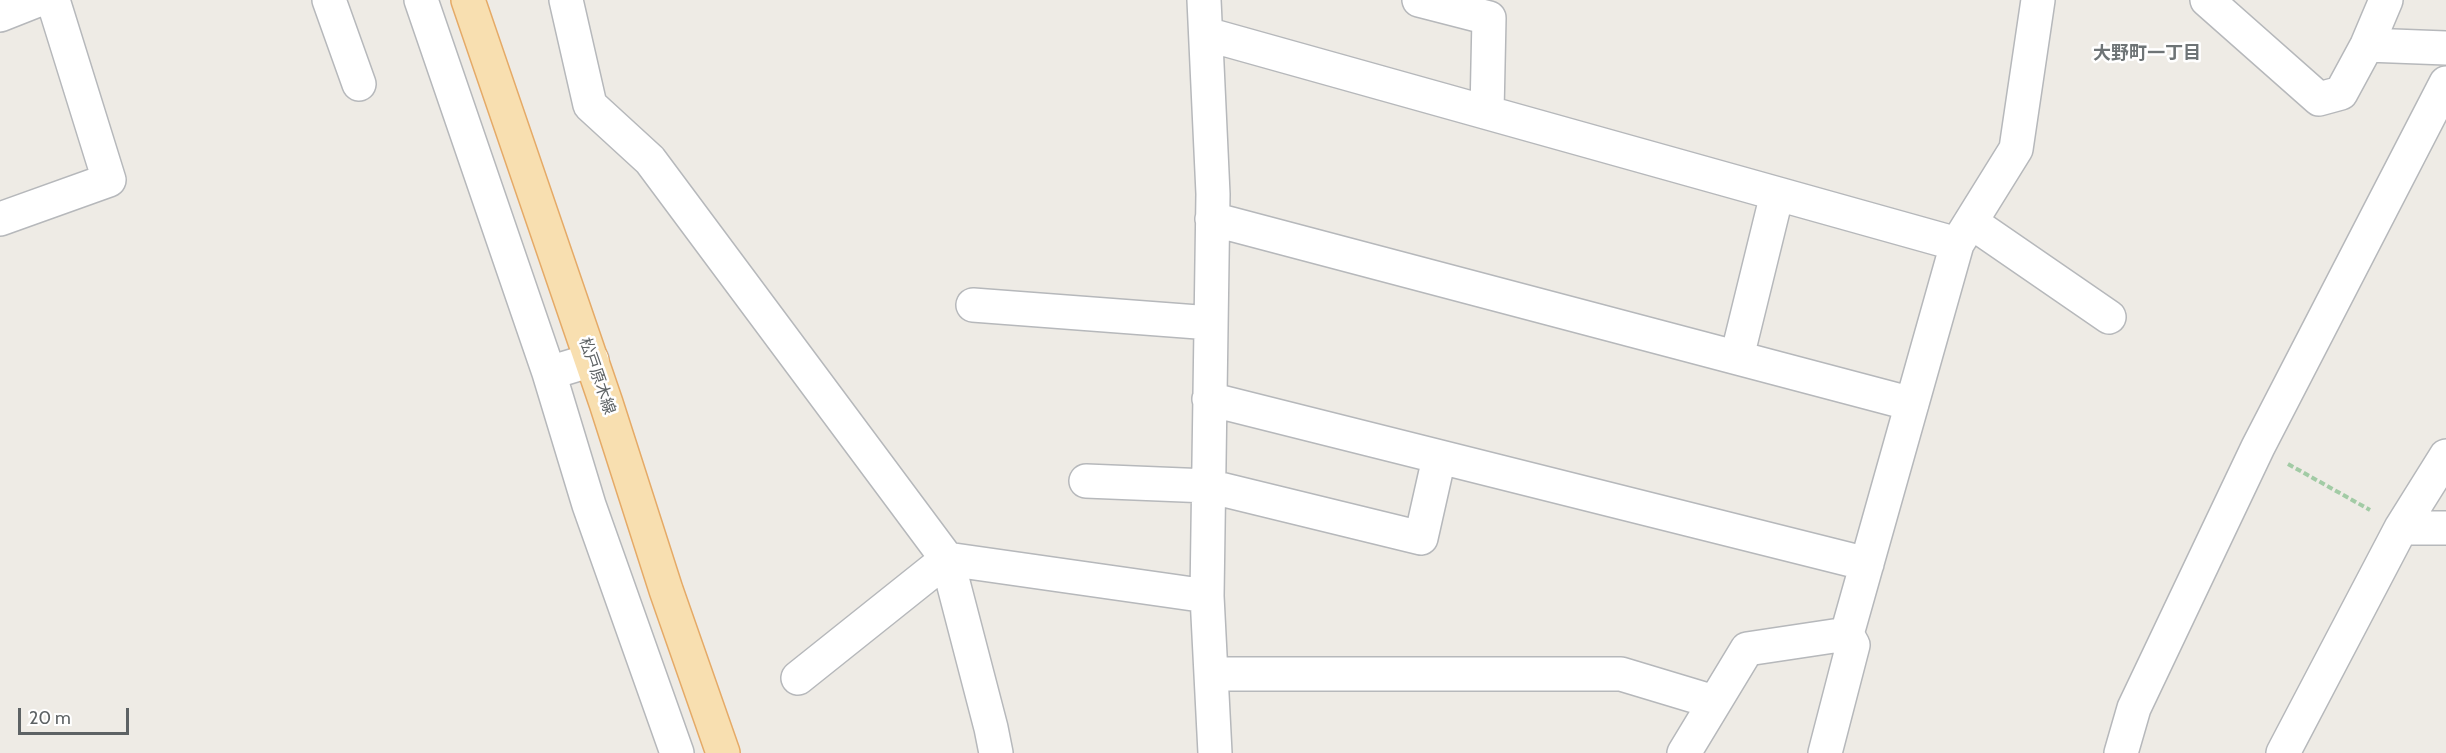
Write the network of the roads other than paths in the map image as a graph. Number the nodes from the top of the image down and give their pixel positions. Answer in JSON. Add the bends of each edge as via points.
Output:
{"nodes":[{"id":1,"x":38,"y":0,"type":"edge"},
{"id":2,"x":53,"y":0,"type":"edge"},
{"id":3,"x":329,"y":0,"type":"edge"},
{"id":4,"x":421,"y":0,"type":"edge"},
{"id":5,"x":468,"y":0,"type":"edge"},
{"id":6,"x":566,"y":0,"type":"edge"},
{"id":7,"x":1204,"y":0,"type":"edge"},
{"id":8,"x":1419,"y":0,"type":"edge"},
{"id":9,"x":2038,"y":0,"type":"edge"},
{"id":10,"x":2207,"y":0,"type":"edge"},
{"id":11,"x":2386,"y":0,"type":"edge"},
{"id":12,"x":0,"y":15,"type":"edge"},
{"id":13,"x":1206,"y":34,"type":"junction"},
{"id":14,"x":2367,"y":45,"type":"junction"},
{"id":15,"x":2446,"y":48,"type":"edge"},
{"id":16,"x":2446,"y":83,"type":"edge"},
{"id":17,"x":359,"y":84,"type":"dead end"},
{"id":18,"x":1487,"y":112,"type":"junction"},
{"id":19,"x":1777,"y":194,"type":"junction"},
{"id":20,"x":0,"y":219,"type":"edge"},
{"id":21,"x":1212,"y":219,"type":"junction"},
{"id":22,"x":1964,"y":233,"type":"junction"},
{"id":23,"x":973,"y":304,"type":"dead end"},
{"id":24,"x":2109,"y":317,"type":"dead end"},
{"id":25,"x":1211,"y":323,"type":"junction"},
{"id":26,"x":1737,"y":357,"type":"junction"},
{"id":27,"x":591,"y":360,"type":"junction"},
{"id":28,"x":549,"y":373,"type":"junction"},
{"id":29,"x":1209,"y":399,"type":"junction"},
{"id":30,"x":1912,"y":404,"type":"junction"},
{"id":31,"x":2446,"y":456,"type":"edge"},
{"id":32,"x":1439,"y":458,"type":"junction"},
{"id":33,"x":1086,"y":481,"type":"dead end"},
{"id":34,"x":1208,"y":486,"type":"junction"},
{"id":35,"x":2401,"y":528,"type":"junction"},
{"id":36,"x":2446,"y":528,"type":"edge"},
{"id":37,"x":947,"y":559,"type":"junction"},
{"id":38,"x":1867,"y":564,"type":"junction"},
{"id":39,"x":1207,"y":596,"type":"junction"},
{"id":40,"x":1847,"y":634,"type":"junction"},
{"id":41,"x":1211,"y":674,"type":"junction"},
{"id":42,"x":798,"y":678,"type":"dead end"},
{"id":43,"x":1714,"y":702,"type":"junction"},
{"id":44,"x":677,"y":753,"type":"edge"},
{"id":45,"x":723,"y":753,"type":"edge"},
{"id":46,"x":996,"y":753,"type":"edge"},
{"id":47,"x":1215,"y":753,"type":"edge"},
{"id":48,"x":1684,"y":753,"type":"edge"},
{"id":49,"x":1825,"y":753,"type":"edge"},
{"id":50,"x":2121,"y":753,"type":"edge"},
{"id":51,"x":2283,"y":753,"type":"edge"}],
"edges":[{"from":1,"to":12,"type":"street"},
{"from":2,"to":20,"type":"street","via":[[109,180]]},
{"from":3,"to":17,"type":"street"},
{"from":4,"to":28,"type":"street"},
{"from":5,"to":27,"type":"main road","name":"松戸原木線"},
{"from":6,"to":37,"type":"street","via":[[590,105],[650,160]]},
{"from":7,"to":13,"type":"street"},
{"from":8,"to":18,"type":"street","via":[[1489,18]]},
{"from":9,"to":22,"type":"street","via":[[2016,149]]},
{"from":10,"to":14,"type":"street","via":[[2319,99],[2341,93]]},
{"from":11,"to":14,"type":"street"},
{"from":13,"to":18,"type":"street"},
{"from":13,"to":21,"type":"street"},
{"from":14,"to":15,"type":"street"},
{"from":16,"to":50,"type":"street","via":[[2258,447],[2134,708]]},
{"from":18,"to":19,"type":"street"},
{"from":19,"to":22,"type":"street"},
{"from":19,"to":26,"type":"street"},
{"from":21,"to":25,"type":"street"},
{"from":21,"to":26,"type":"street"},
{"from":22,"to":24,"type":"street"},
{"from":22,"to":30,"type":"street"},
{"from":23,"to":25,"type":"street"},
{"from":25,"to":29,"type":"street"},
{"from":26,"to":30,"type":"street"},
{"from":27,"to":28,"type":"street"},
{"from":27,"to":45,"type":"main road","name":"松戸原木線"},
{"from":28,"to":44,"type":"street","via":[[589,505]]},
{"from":29,"to":32,"type":"street"},
{"from":29,"to":34,"type":"street"},
{"from":30,"to":38,"type":"street"},
{"from":31,"to":35,"type":"street"},
{"from":32,"to":34,"type":"street","via":[[1421,538]]},
{"from":32,"to":38,"type":"street"},
{"from":33,"to":34,"type":"street"},
{"from":34,"to":39,"type":"street"},
{"from":35,"to":36,"type":"street"},
{"from":35,"to":51,"type":"street"},
{"from":37,"to":39,"type":"street"},
{"from":37,"to":42,"type":"street"},
{"from":37,"to":46,"type":"street"},
{"from":38,"to":40,"type":"street"},
{"from":39,"to":41,"type":"street"},
{"from":40,"to":43,"type":"street","via":[[1747,649]]},
{"from":40,"to":49,"type":"street","via":[[1853,645]]},
{"from":41,"to":43,"type":"street","via":[[1621,674]]},
{"from":41,"to":47,"type":"street"},
{"from":43,"to":48,"type":"street"}]}
